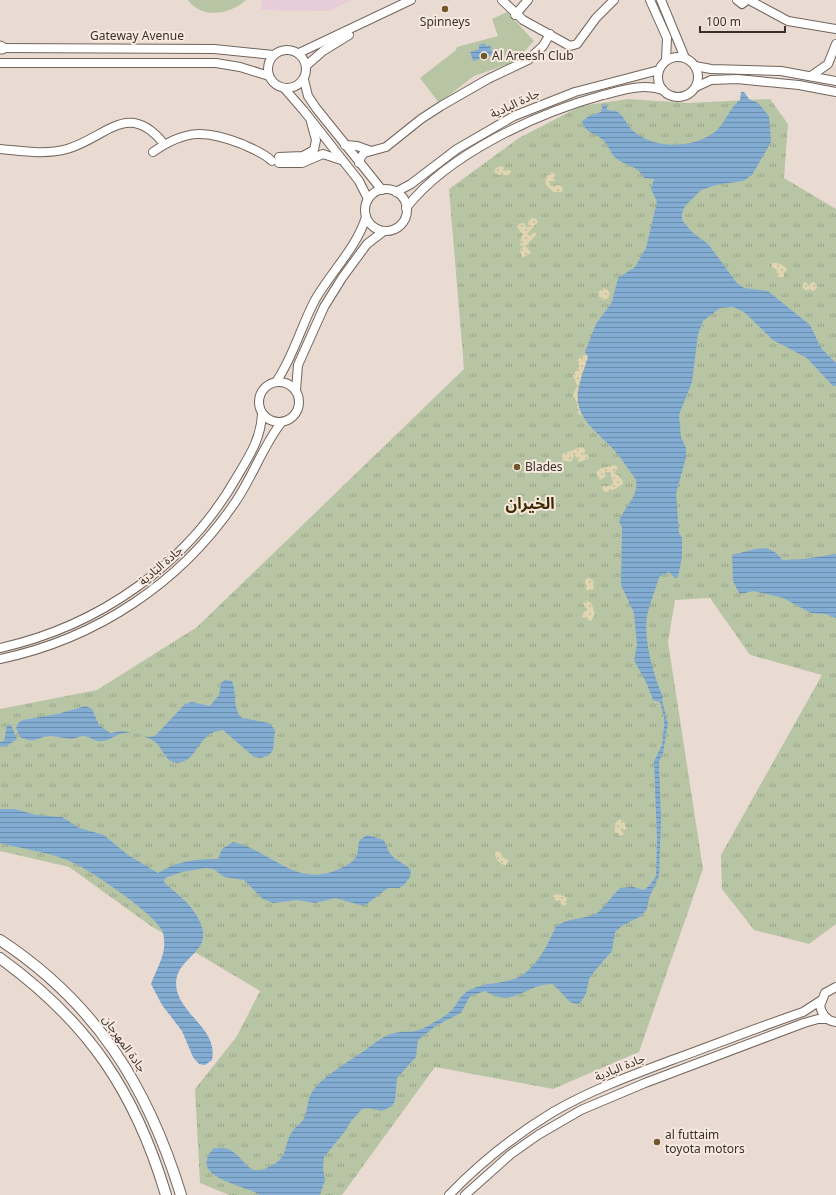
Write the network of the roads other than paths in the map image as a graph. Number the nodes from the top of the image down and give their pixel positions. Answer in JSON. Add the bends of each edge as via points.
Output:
{"nodes":[{"id":1,"x":411,"y":0,"type":"edge"},
{"id":2,"x":502,"y":0,"type":"edge"},
{"id":3,"x":528,"y":0,"type":"edge"},
{"id":4,"x":614,"y":0,"type":"edge"},
{"id":5,"x":650,"y":0,"type":"edge"},
{"id":6,"x":661,"y":0,"type":"edge"},
{"id":7,"x":737,"y":0,"type":"edge"},
{"id":8,"x":748,"y":0,"type":"edge"},
{"id":9,"x":515,"y":14,"type":"junction"},
{"id":10,"x":354,"y":28,"type":"junction"},
{"id":11,"x":836,"y":29,"type":"edge"},
{"id":12,"x":540,"y":30,"type":"junction"},
{"id":13,"x":550,"y":34,"type":"junction"},
{"id":14,"x":836,"y":44,"type":"edge"},
{"id":15,"x":1,"y":48,"type":"edge"},
{"id":16,"x":539,"y":51,"type":"junction"},
{"id":17,"x":299,"y":53,"type":"junction"},
{"id":18,"x":273,"y":55,"type":"junction"},
{"id":19,"x":836,"y":55,"type":"edge"},
{"id":20,"x":685,"y":58,"type":"junction"},
{"id":21,"x":666,"y":60,"type":"junction"},
{"id":22,"x":0,"y":63,"type":"edge"},
{"id":23,"x":307,"y":65,"type":"junction"},
{"id":24,"x":836,"y":65,"type":"edge"},
{"id":25,"x":695,"y":66,"type":"junction"},
{"id":26,"x":659,"y":70,"type":"junction"},
{"id":27,"x":269,"y":76,"type":"junction"},
{"id":28,"x":811,"y":76,"type":"junction"},
{"id":29,"x":304,"y":80,"type":"junction"},
{"id":30,"x":836,"y":81,"type":"edge"},
{"id":31,"x":696,"y":87,"type":"junction"},
{"id":32,"x":284,"y":88,"type":"junction"},
{"id":33,"x":662,"y":90,"type":"junction"},
{"id":34,"x":836,"y":92,"type":"edge"},
{"id":35,"x":310,"y":120,"type":"junction"},
{"id":36,"x":164,"y":144,"type":"junction"},
{"id":37,"x":345,"y":145,"type":"junction"},
{"id":38,"x":0,"y":149,"type":"edge"},
{"id":39,"x":371,"y":151,"type":"junction"},
{"id":40,"x":153,"y":152,"type":"dead end"},
{"id":41,"x":276,"y":159,"type":"junction"},
{"id":42,"x":342,"y":160,"type":"junction"},
{"id":43,"x":359,"y":163,"type":"junction"},
{"id":44,"x":382,"y":190,"type":"junction"},
{"id":45,"x":396,"y":192,"type":"junction"},
{"id":46,"x":368,"y":199,"type":"junction"},
{"id":47,"x":406,"y":208,"type":"junction"},
{"id":48,"x":366,"y":217,"type":"junction"},
{"id":49,"x":384,"y":230,"type":"junction"},
{"id":50,"x":276,"y":382,"type":"junction"},
{"id":51,"x":296,"y":390,"type":"junction"},
{"id":52,"x":262,"y":414,"type":"junction"},
{"id":53,"x":281,"y":423,"type":"junction"},
{"id":54,"x":182,"y":549,"type":"junction"},
{"id":55,"x":168,"y":577,"type":"junction"},
{"id":56,"x":0,"y":648,"type":"edge"},
{"id":57,"x":0,"y":659,"type":"edge"},
{"id":58,"x":0,"y":940,"type":"edge"},
{"id":59,"x":0,"y":958,"type":"edge"},
{"id":60,"x":836,"y":987,"type":"edge"},
{"id":61,"x":820,"y":1001,"type":"junction"},
{"id":62,"x":827,"y":1019,"type":"junction"},
{"id":63,"x":836,"y":1022,"type":"edge"},
{"id":64,"x":166,"y":1195,"type":"edge"},
{"id":65,"x":181,"y":1195,"type":"edge"},
{"id":66,"x":449,"y":1195,"type":"edge"},
{"id":67,"x":465,"y":1195,"type":"edge"}],
"edges":[{"from":1,"to":10,"type":"street"},
{"from":2,"to":9,"type":"street"},
{"from":3,"to":9,"type":"street"},
{"from":4,"to":13,"type":"street","via":[[575,45],[568,46]]},
{"from":5,"to":21,"type":"street","via":[[667,38]]},
{"from":6,"to":20,"type":"street"},
{"from":7,"to":8,"type":"street","via":[[742,4]]},
{"from":8,"to":11,"type":"street","via":[[788,21]]},
{"from":9,"to":12,"type":"street"},
{"from":10,"to":17,"type":"street"},
{"from":10,"to":23,"type":"street","via":[[350,34],[322,51]]},
{"from":12,"to":13,"type":"street"},
{"from":12,"to":16,"type":"street"},
{"from":13,"to":16,"type":"street"},
{"from":14,"to":28,"type":"street","via":[[828,64]]},
{"from":15,"to":18,"type":"street","name":"Gateway Avenue","via":[[214,49]]},
{"from":16,"to":39,"type":"street","via":[[528,60],[436,109],[386,147]]},
{"from":17,"to":18,"type":"street","via":[[289,50]]},
{"from":17,"to":23,"type":"street"},
{"from":18,"to":27,"type":"street","via":[[268,65]]},
{"from":19,"to":24,"type":"street"},
{"from":20,"to":21,"type":"street","via":[[678,56]]},
{"from":20,"to":25,"type":"street"},
{"from":21,"to":26,"type":"street"},
{"from":22,"to":27,"type":"street","via":[[216,63]]},
{"from":23,"to":29,"type":"street"},
{"from":25,"to":28,"type":"street"},
{"from":25,"to":31,"type":"street","via":[[698,74]]},
{"from":26,"to":33,"type":"street","via":[[658,78]]},
{"from":26,"to":45,"type":"street","name":"جادة البادية","via":[[575,92],[514,116],[457,149],[414,182]]},
{"from":27,"to":32,"type":"street","via":[[275,84]]},
{"from":28,"to":30,"type":"street"},
{"from":29,"to":32,"type":"street","via":[[297,86]]},
{"from":29,"to":37,"type":"street","via":[[312,102]]},
{"from":31,"to":33,"type":"street","via":[[682,97],[673,97]]},
{"from":31,"to":34,"type":"street","via":[[711,80],[737,79],[799,85]]},
{"from":32,"to":35,"type":"street"},
{"from":33,"to":47,"type":"street","name":"جادة البادية","via":[[646,86],[622,91],[575,103],[533,119],[493,140],[455,165],[425,187]]},
{"from":35,"to":41,"type":"street","via":[[315,137],[312,152],[306,156]]},
{"from":35,"to":42,"type":"street"},
{"from":36,"to":38,"type":"street","via":[[151,130],[130,122],[114,125],[66,149],[45,152]]},
{"from":36,"to":40,"type":"street"},
{"from":36,"to":41,"type":"street","via":[[185,135],[206,133],[223,137]]},
{"from":37,"to":39,"type":"street"},
{"from":37,"to":43,"type":"street"},
{"from":39,"to":43,"type":"street","via":[[363,154]]},
{"from":41,"to":42,"type":"street","via":[[304,162],[323,154]]},
{"from":42,"to":46,"type":"street"},
{"from":43,"to":44,"type":"street"},
{"from":44,"to":45,"type":"street"},
{"from":44,"to":46,"type":"street"},
{"from":45,"to":47,"type":"street","via":[[402,197]]},
{"from":46,"to":48,"type":"street"},
{"from":47,"to":49,"type":"street","via":[[406,215],[401,223],[394,229]]},
{"from":48,"to":49,"type":"street","via":[[375,228]]},
{"from":48,"to":50,"type":"street","via":[[359,235],[316,299]]},
{"from":49,"to":51,"type":"street","via":[[367,244],[324,307],[298,365]]},
{"from":50,"to":51,"type":"street","via":[[286,383]]},
{"from":50,"to":52,"type":"street","via":[[261,393],[259,401]]},
{"from":51,"to":53,"type":"street","via":[[300,402],[298,411],[291,419]]},
{"from":52,"to":53,"type":"street","via":[[273,422]]},
{"from":52,"to":54,"type":"street","name":"جادة البادية","via":[[259,436],[234,482],[210,517]]},
{"from":53,"to":55,"type":"street","name":"جادة البادية","via":[[228,512],[200,547]]},
{"from":54,"to":55,"type":"street","via":[[178,559],[167,570]]},
{"from":54,"to":56,"type":"street","name":"جادة البادية","via":[[141,584],[96,613],[48,634]]},
{"from":55,"to":57,"type":"street","name":"جادة البادية","via":[[135,603],[98,625],[48,646]]},
{"from":58,"to":65,"type":"main road","name":"جادة المهرجان","via":[[53,981],[108,1041],[150,1111],[171,1162]]},
{"from":59,"to":64,"type":"main road","via":[[65,1012],[113,1073],[138,1119]]},
{"from":60,"to":61,"type":"street","name":"جادة البادية","via":[[828,990]]},
{"from":61,"to":62,"type":"street","via":[[821,1011]]},
{"from":61,"to":66,"type":"street","name":"جادة البادية","via":[[803,1012],[637,1074],[572,1102],[506,1144]]},
{"from":62,"to":63,"type":"street"},
{"from":62,"to":67,"type":"street","name":"جادة البادية","via":[[804,1023],[652,1080],[581,1110],[516,1150]]}]}
